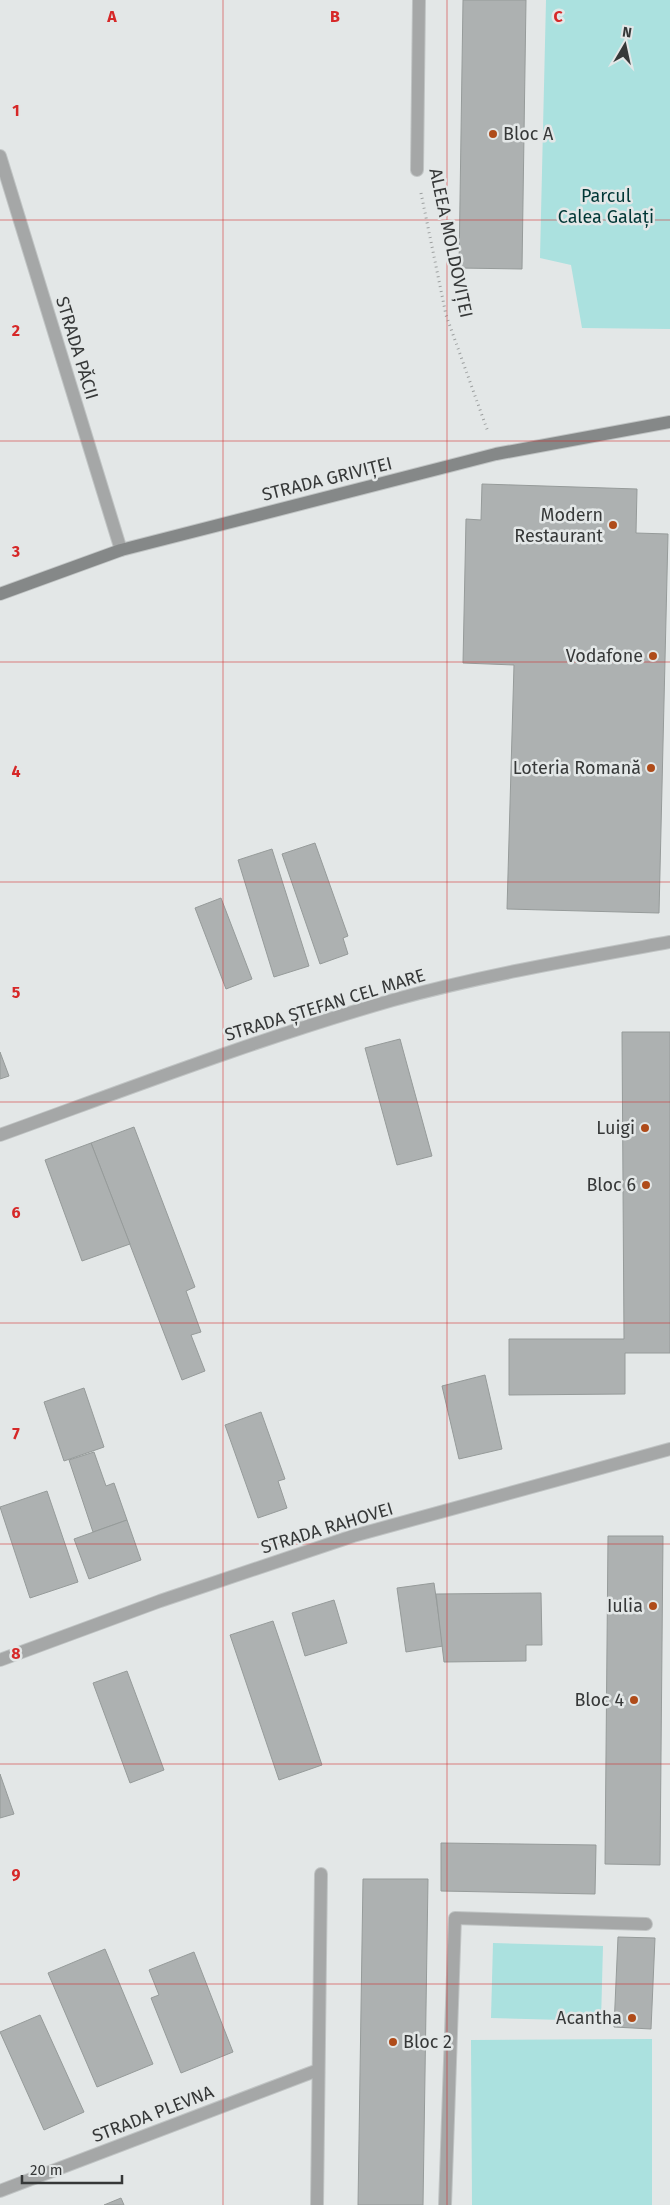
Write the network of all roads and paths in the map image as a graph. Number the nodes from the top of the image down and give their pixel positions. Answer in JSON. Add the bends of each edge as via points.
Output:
{"nodes":[{"id":1,"x":419,"y":0,"type":"edge"},
{"id":2,"x":0,"y":156,"type":"edge"},
{"id":3,"x":417,"y":170,"type":"joint"},
{"id":4,"x":670,"y":422,"type":"edge"},
{"id":5,"x":496,"y":454,"type":"junction"},
{"id":6,"x":121,"y":550,"type":"junction"},
{"id":7,"x":0,"y":594,"type":"edge"},
{"id":8,"x":670,"y":942,"type":"edge"},
{"id":9,"x":0,"y":1135,"type":"edge"},
{"id":10,"x":670,"y":1448,"type":"edge"},
{"id":11,"x":0,"y":1660,"type":"edge"},
{"id":12,"x":321,"y":1874,"type":"dead end"},
{"id":13,"x":646,"y":1924,"type":"dead end"},
{"id":14,"x":318,"y":2070,"type":"junction"},
{"id":15,"x":0,"y":2191,"type":"edge"},
{"id":16,"x":318,"y":2205,"type":"edge"},
{"id":17,"x":445,"y":2205,"type":"edge"}],
"edges":[{"from":1,"to":3,"type":"street","name":"ALEEA MOLDOVIȚEI"},
{"from":2,"to":6,"type":"street","name":"STRADA PĂCII"},
{"from":3,"to":5,"type":"path","name":"ALEEA MOLDOVIȚEI","via":[[446,315]]},
{"from":4,"to":5,"type":"main road","name":"STRADA GRIVIȚEI"},
{"from":5,"to":6,"type":"main road","name":"STRADA GRIVIȚEI"},
{"from":6,"to":7,"type":"main road","name":"STRADA GRIVIȚEI"},
{"from":8,"to":9,"type":"street","name":"STRADA ȘTEFAN CEL MARE","via":[[480,978],[394,1000],[207,1060]]},
{"from":10,"to":11,"type":"street","name":"STRADA RAHOVEI","via":[[353,1536],[160,1601]]},
{"from":12,"to":14,"type":"street"},
{"from":13,"to":17,"type":"street","via":[[455,1918]]},
{"from":14,"to":15,"type":"street","name":"STRADA PLEVNA"},
{"from":14,"to":16,"type":"street"}]}
